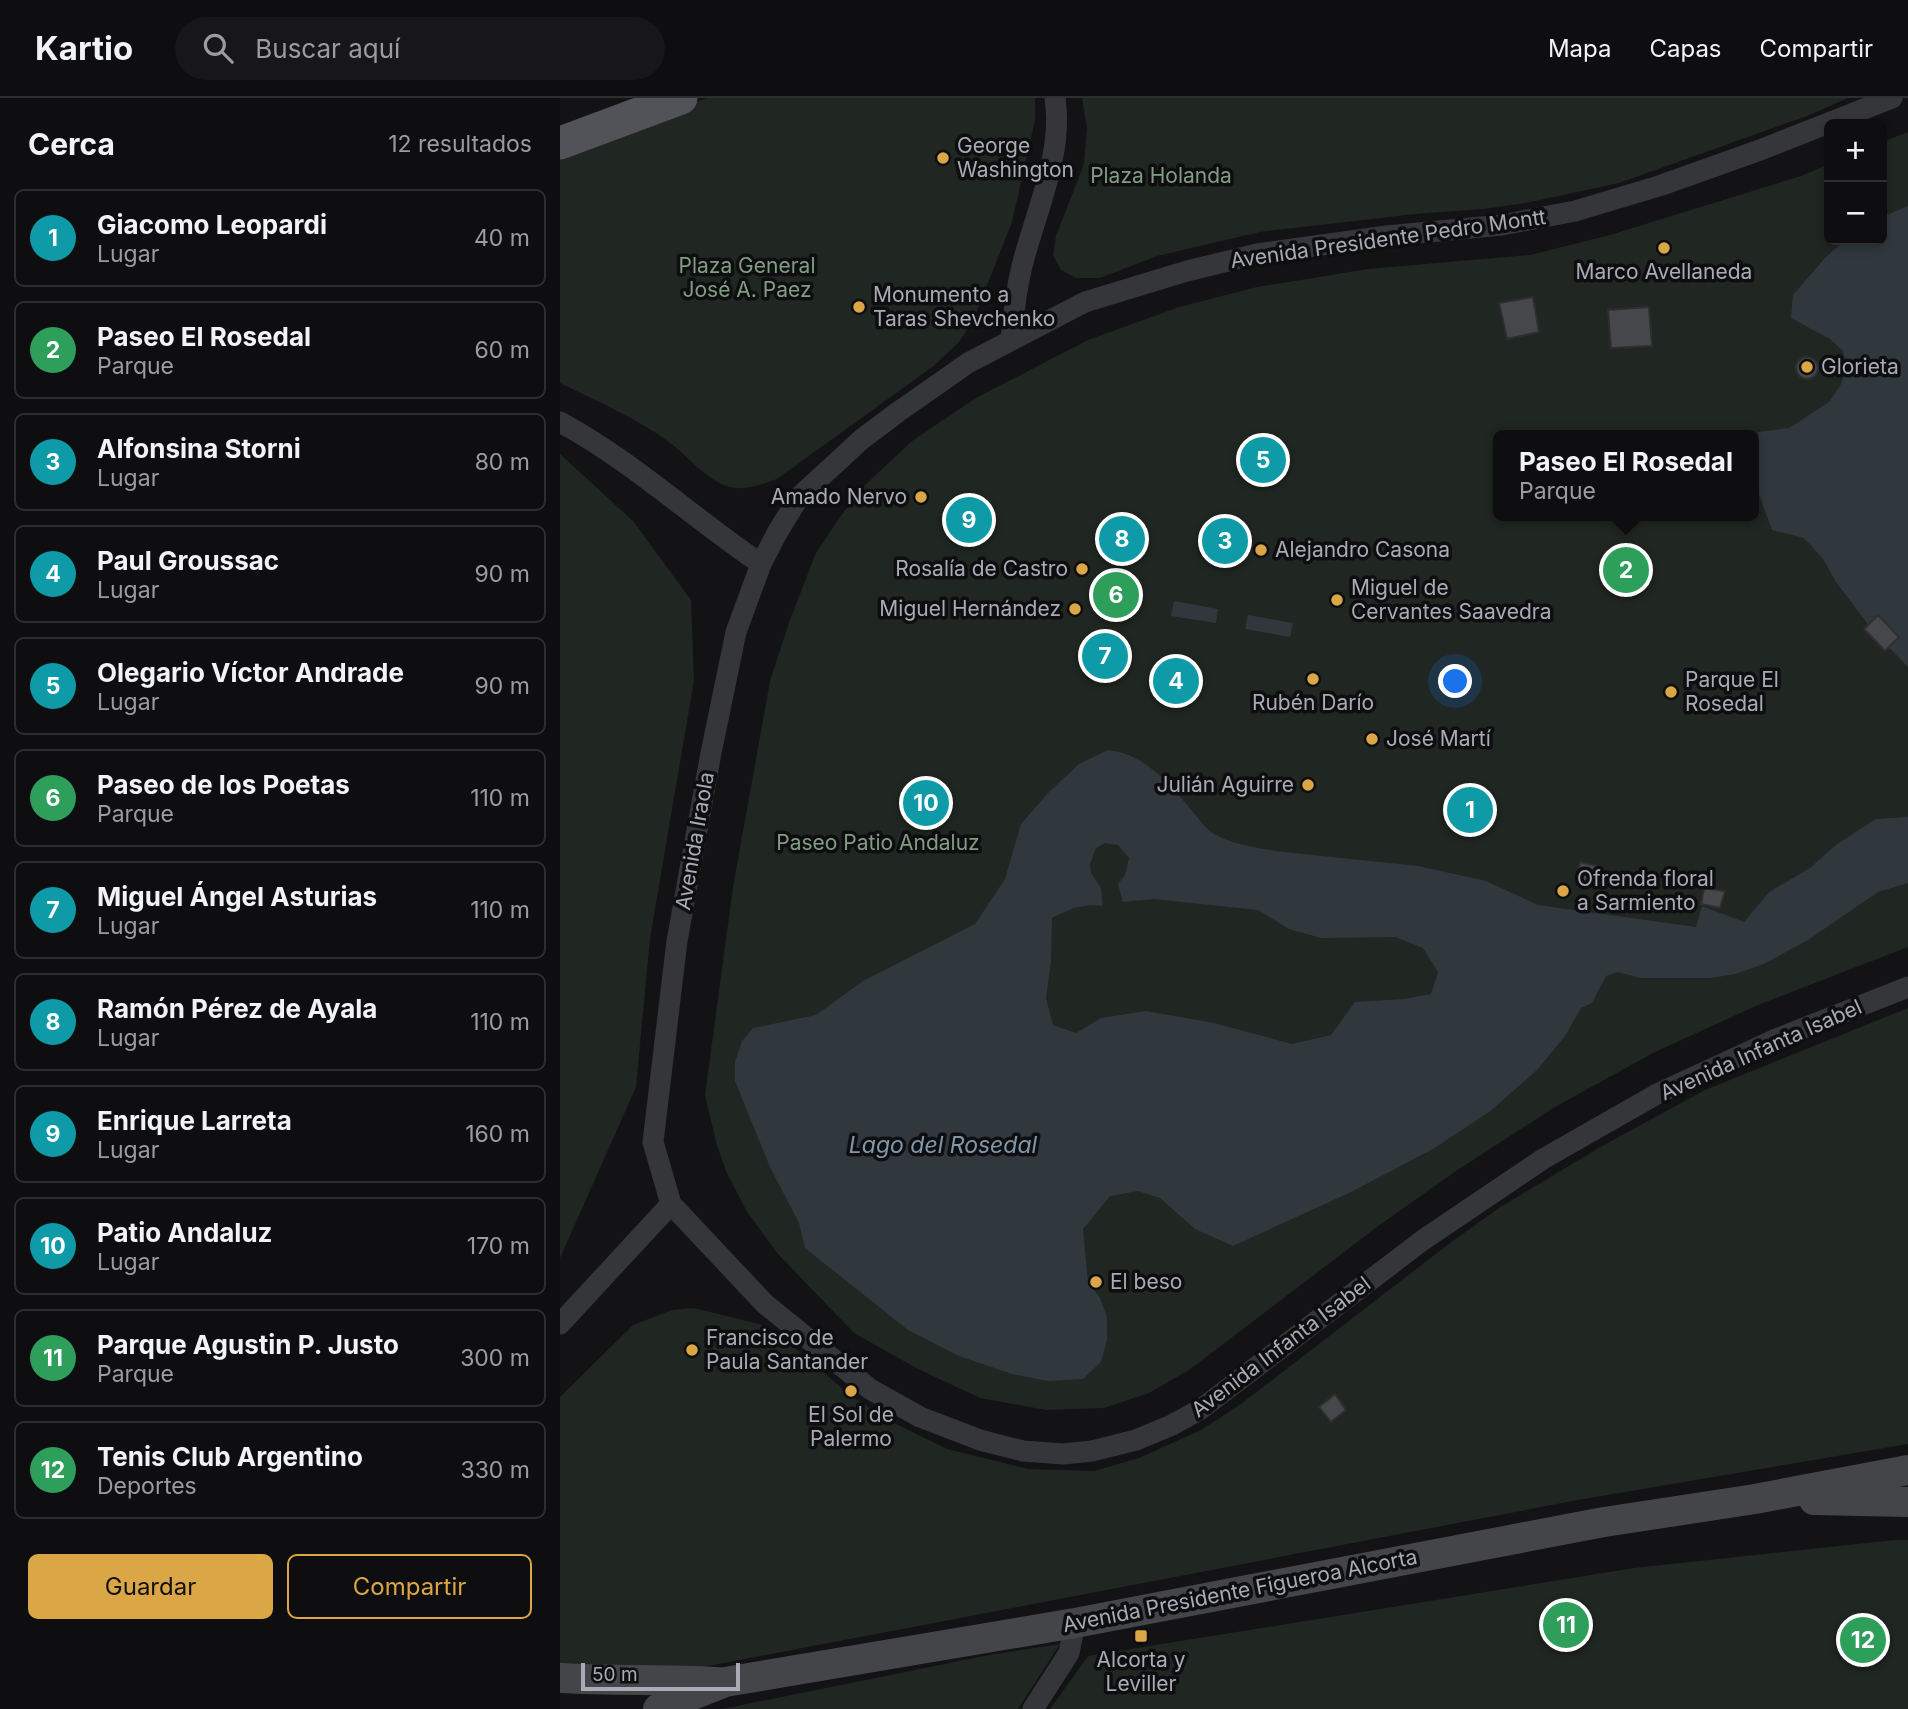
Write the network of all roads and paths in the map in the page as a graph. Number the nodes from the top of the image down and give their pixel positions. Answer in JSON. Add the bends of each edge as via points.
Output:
{"nodes":[{"id":1,"x":681,"y":98,"type":"edge"},
{"id":2,"x":1055,"y":98,"type":"edge"},
{"id":3,"x":1892,"y":98,"type":"edge"},
{"id":4,"x":560,"y":143,"type":"edge"},
{"id":5,"x":1011,"y":339,"type":"junction"},
{"id":6,"x":560,"y":422,"type":"edge"},
{"id":7,"x":761,"y":564,"type":"junction"},
{"id":8,"x":1908,"y":987,"type":"edge"},
{"id":9,"x":671,"y":1204,"type":"junction"},
{"id":10,"x":560,"y":1324,"type":"edge"},
{"id":11,"x":1908,"y":1470,"type":"edge"},
{"id":12,"x":1755,"y":1499,"type":"junction"},
{"id":13,"x":1908,"y":1502,"type":"edge"},
{"id":14,"x":1074,"y":1623,"type":"junction"},
{"id":15,"x":560,"y":1678,"type":"edge"},
{"id":16,"x":725,"y":1682,"type":"junction"},
{"id":17,"x":658,"y":1709,"type":"edge"},
{"id":18,"x":1033,"y":1709,"type":"edge"}],
"edges":[{"from":1,"to":4,"type":"main road"},
{"from":2,"to":5,"type":"street","via":[[1059,122],[1053,158],[1024,258]]},
{"from":3,"to":5,"type":"street","name":"Avenida Presidente Pedro Montt","via":[[1760,150],[1575,211],[1503,225],[1257,254],[1085,302]]},
{"from":5,"to":7,"type":"street","name":"Avenida Presidente Pedro Montt","via":[[930,388],[862,439],[799,497]]},
{"from":6,"to":7,"type":"street","via":[[612,452]]},
{"from":7,"to":9,"type":"street","name":"Avenida Iraola","via":[[736,632],[725,684],[669,999],[653,1142]]},
{"from":8,"to":9,"type":"street","name":"Avenida Infanta Isabel","via":[[1776,1039],[1657,1094],[1560,1150],[1423,1240],[1201,1409],[1136,1440],[1092,1451],[1023,1451],[980,1440],[920,1417],[870,1389],[765,1304]]},
{"from":9,"to":10,"type":"street"},
{"from":11,"to":12,"type":"main road","name":"Avenida Presidente Figueroa Alcorta"},
{"from":12,"to":13,"type":"main road","name":"Avenida Presidente Figueroa Alcorta"},
{"from":12,"to":14,"type":"main road","name":"Avenida Presidente Figueroa Alcorta","via":[[1591,1525]]},
{"from":14,"to":16,"type":"main road","name":"Avenida Presidente Figueroa Alcorta"},
{"from":14,"to":18,"type":"street","via":[[1069,1653]]},
{"from":15,"to":16,"type":"main road","name":"Avenida Presidente Figueroa Alcorta"},
{"from":16,"to":17,"type":"main road","name":"Avenida Presidente Figueroa Alcorta"}]}
